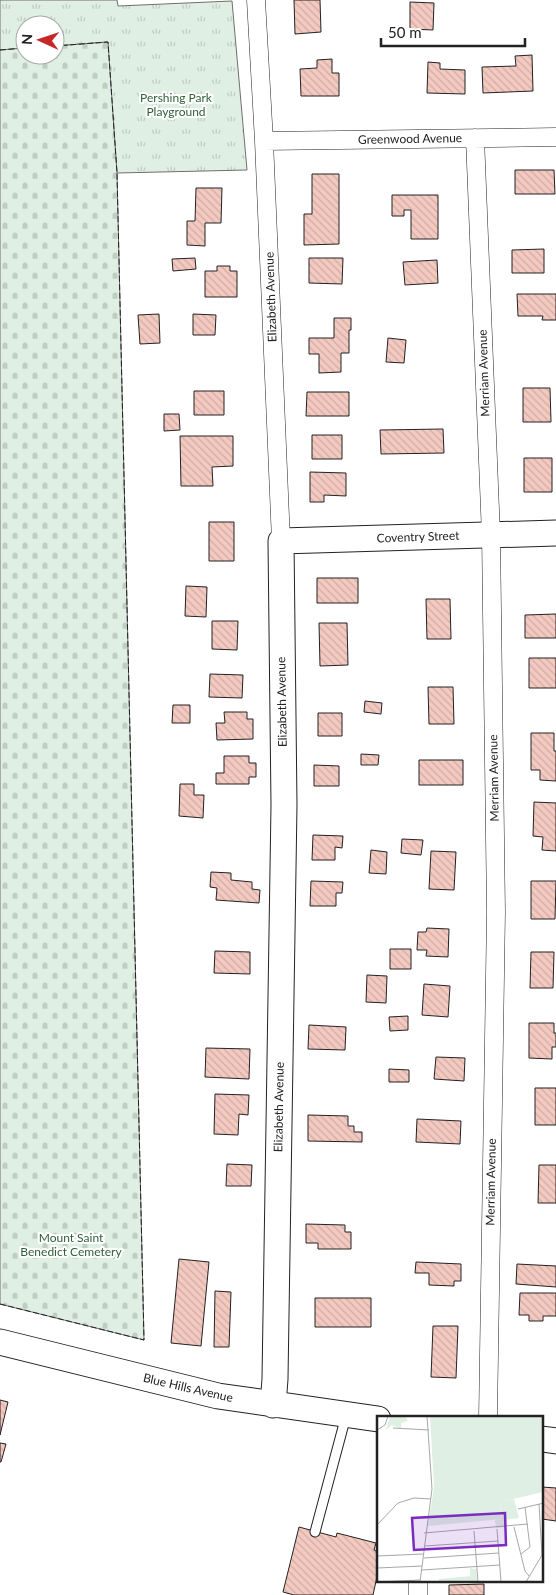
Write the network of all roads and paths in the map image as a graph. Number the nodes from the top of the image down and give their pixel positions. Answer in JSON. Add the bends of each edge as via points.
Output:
{"nodes":[{"id":1,"x":256,"y":0,"type":"edge"},
{"id":2,"x":556,"y":137,"type":"edge"},
{"id":3,"x":475,"y":138,"type":"junction"},
{"id":4,"x":264,"y":141,"type":"junction"},
{"id":5,"x":556,"y":533,"type":"edge"},
{"id":6,"x":491,"y":534,"type":"junction"},
{"id":7,"x":281,"y":541,"type":"junction"},
{"id":8,"x":0,"y":1342,"type":"edge"},
{"id":9,"x":274,"y":1405,"type":"junction"},
{"id":10,"x":346,"y":1415,"type":"junction"},
{"id":11,"x":488,"y":1416,"type":"edge"},
{"id":12,"x":377,"y":1419,"type":"edge"},
{"id":13,"x":315,"y":1532,"type":"dead end"},
{"id":14,"x":418,"y":1582,"type":"edge"},
{"id":15,"x":418,"y":1595,"type":"edge"}],
"edges":[{"from":1,"to":4,"type":"street","name":"Elizabeth Avenue"},
{"from":2,"to":3,"type":"street","name":"Greenwood Avenue"},
{"from":3,"to":4,"type":"street","name":"Greenwood Avenue"},
{"from":3,"to":6,"type":"street","name":"Merriam Avenue"},
{"from":4,"to":7,"type":"street","name":"Elizabeth Avenue"},
{"from":5,"to":6,"type":"street","name":"Coventry Street"},
{"from":6,"to":7,"type":"street","name":"Coventry Street"},
{"from":6,"to":11,"type":"street","name":"Merriam Avenue","via":[[496,912]]},
{"from":7,"to":9,"type":"street","name":"Elizabeth Avenue","via":[[284,805]]},
{"from":8,"to":9,"type":"street","name":"Blue Hills Avenue","via":[[218,1396]]},
{"from":9,"to":10,"type":"street","name":"Blue Hills Avenue"},
{"from":10,"to":12,"type":"street","name":"Blue Hills Avenue"},
{"from":10,"to":13,"type":"lane"},
{"from":14,"to":15,"type":"street"}]}
